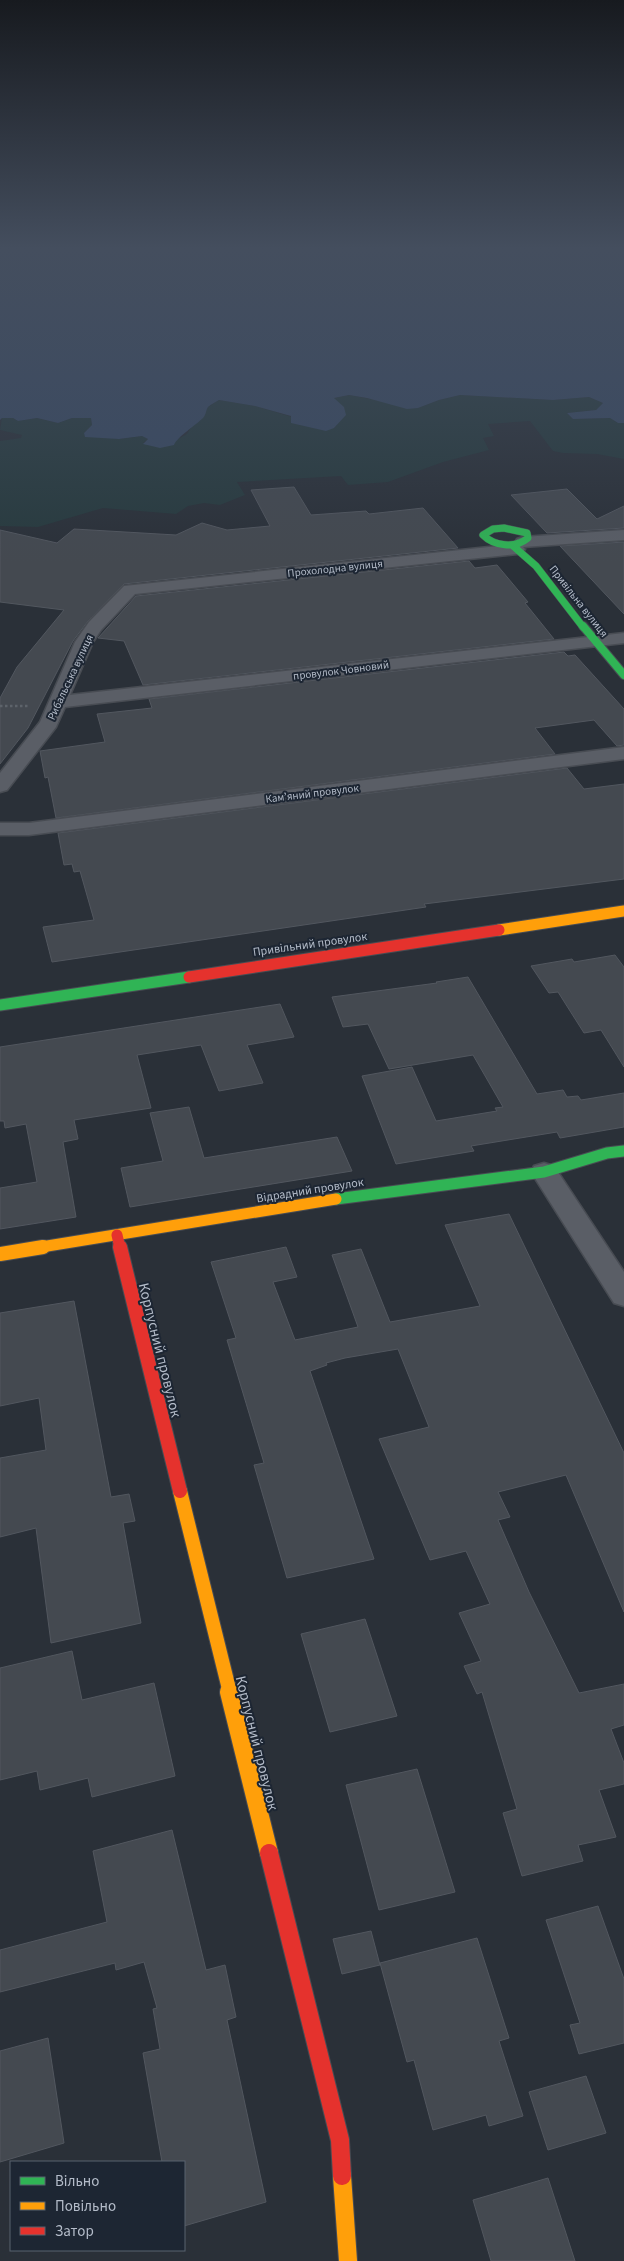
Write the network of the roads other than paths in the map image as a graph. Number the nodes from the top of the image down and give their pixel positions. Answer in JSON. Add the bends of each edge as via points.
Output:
{"nodes":[{"id":1,"x":624,"y":536,"type":"edge"},
{"id":2,"x":518,"y":545,"type":"junction"},
{"id":3,"x":152,"y":586,"type":"joint"},
{"id":4,"x":624,"y":638,"type":"edge"},
{"id":5,"x":594,"y":641,"type":"junction"},
{"id":6,"x":624,"y":675,"type":"edge"},
{"id":7,"x":58,"y":702,"type":"junction"},
{"id":8,"x":624,"y":753,"type":"edge"},
{"id":9,"x":0,"y":786,"type":"edge"},
{"id":10,"x":0,"y":829,"type":"edge"},
{"id":11,"x":624,"y":911,"type":"edge"},
{"id":12,"x":0,"y":1005,"type":"edge"},
{"id":13,"x":624,"y":1151,"type":"edge"},
{"id":14,"x":544,"y":1172,"type":"junction"},
{"id":15,"x":116,"y":1236,"type":"junction"},
{"id":16,"x":0,"y":1254,"type":"edge"},
{"id":17,"x":624,"y":1295,"type":"edge"},
{"id":18,"x":348,"y":2261,"type":"edge"}],
"edges":[{"from":1,"to":2,"type":"street","name":"Прохолодна вулиця"},
{"from":2,"to":3,"type":"street","name":"Прохолодна вулиця"},
{"from":2,"to":5,"type":"street","name":"Привільна вулиця"},
{"from":3,"to":7,"type":"street","name":"Рибальська вулиця","via":[[130,590],[95,626],[84,642]]},
{"from":4,"to":5,"type":"street","name":"провулок Човновий"},
{"from":5,"to":6,"type":"street","name":"Привільна вулиця"},
{"from":5,"to":7,"type":"street","name":"провулок Човновий"},
{"from":7,"to":9,"type":"street","name":"Рибальська вулиця","via":[[49,723]]},
{"from":8,"to":10,"type":"street","name":"Камʼяний провулок","via":[[29,829]]},
{"from":11,"to":12,"type":"street","name":"Привільний провулок"},
{"from":13,"to":14,"type":"street","name":"Відрадний провулок"},
{"from":14,"to":15,"type":"street","name":"Відрадний провулок","via":[[382,1192]]},
{"from":14,"to":17,"type":"street"},
{"from":15,"to":16,"type":"street","name":"Відрадний провулок"},
{"from":15,"to":18,"type":"street","name":"Корпусний провулок","via":[[340,2140]]}]}
